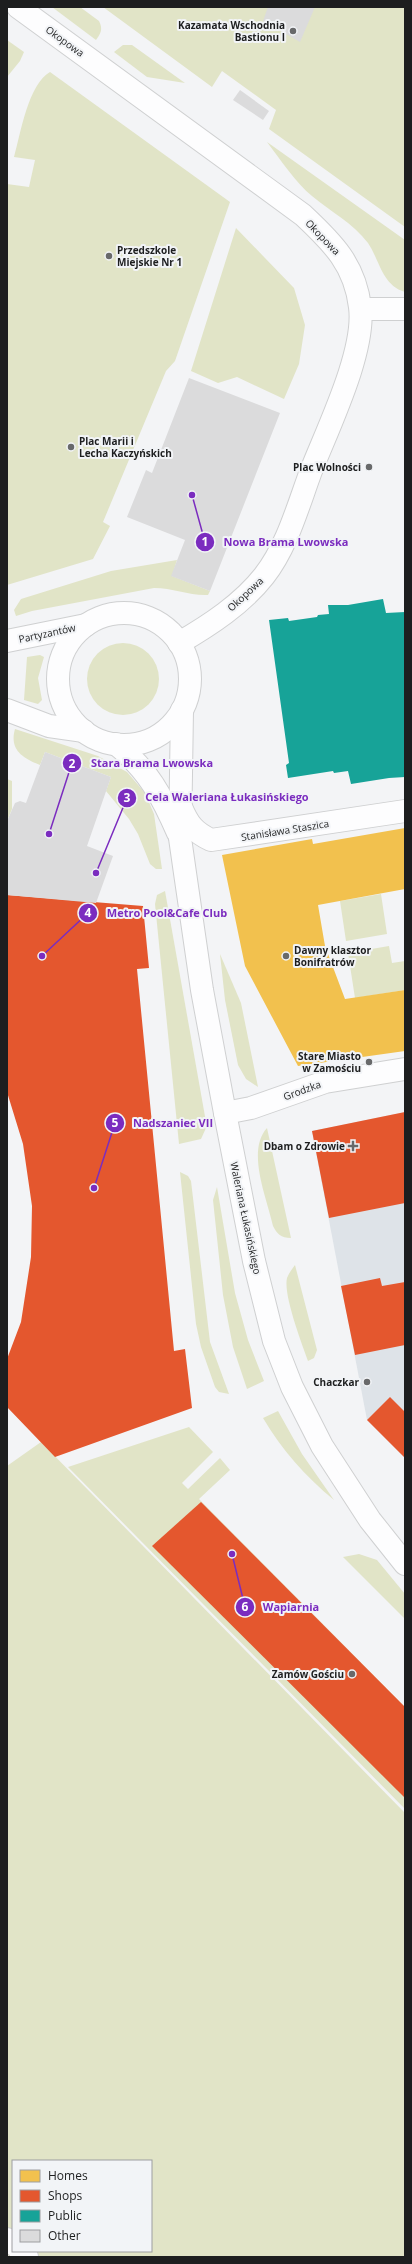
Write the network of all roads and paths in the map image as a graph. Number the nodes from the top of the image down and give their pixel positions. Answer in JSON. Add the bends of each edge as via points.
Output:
{"nodes":[{"id":1,"x":18,"y":7,"type":"edge"},
{"id":2,"x":361,"y":309,"type":"junction"},
{"id":3,"x":405,"y":309,"type":"edge"},
{"id":4,"x":86,"y":624,"type":"junction"},
{"id":5,"x":7,"y":641,"type":"edge"},
{"id":6,"x":179,"y":643,"type":"junction"},
{"id":7,"x":7,"y":710,"type":"edge"},
{"id":8,"x":182,"y":710,"type":"junction"},
{"id":9,"x":84,"y":731,"type":"junction"},
{"id":10,"x":116,"y":744,"type":"junction"},
{"id":11,"x":181,"y":807,"type":"junction"},
{"id":12,"x":405,"y":811,"type":"edge"},
{"id":13,"x":180,"y":838,"type":"junction"},
{"id":14,"x":405,"y":1069,"type":"edge"},
{"id":15,"x":225,"y":1113,"type":"junction"},
{"id":16,"x":405,"y":1564,"type":"edge"}],
"edges":[{"from":1,"to":2,"type":"street","name":"Okopowa","via":[[303,215],[348,264]]},
{"from":2,"to":3,"type":"street"},
{"from":2,"to":6,"type":"street","name":"Okopowa","via":[[357,343],[346,381],[273,564],[238,603]]},
{"from":4,"to":5,"type":"street","name":"Partyzantów"},
{"from":4,"to":6,"type":"street","via":[[102,616],[119,613],[137,614],[153,620],[168,630]]},
{"from":4,"to":9,"type":"street","via":[[70,642],[58,668],[58,686],[62,703],[71,718]]},
{"from":6,"to":8,"type":"street","via":[[186,659],[189,676],[188,694]]},
{"from":7,"to":9,"type":"street","via":[[49,726]]},
{"from":8,"to":10,"type":"street","via":[[170,725],[154,737],[136,743]]},
{"from":8,"to":11,"type":"street","name":"Waleriana Łukasińskiego"},
{"from":9,"to":10,"type":"street","via":[[99,740]]},
{"from":10,"to":13,"type":"street","name":"Waleriana Łukasińskiego","via":[[156,786]]},
{"from":11,"to":12,"type":"street","name":"Stanisława Staszica","via":[[189,825],[198,834],[211,840]]},
{"from":11,"to":13,"type":"street","name":"Waleriana Łukasińskiego"},
{"from":13,"to":15,"type":"street","name":"Waleriana Łukasińskiego","via":[[202,990]]},
{"from":14,"to":15,"type":"street","name":"Grodzka","via":[[325,1082],[251,1108]]},
{"from":15,"to":16,"type":"street","name":"Waleriana Łukasińskiego","via":[[254,1261],[274,1341],[283,1365],[330,1459],[370,1520]]}]}
